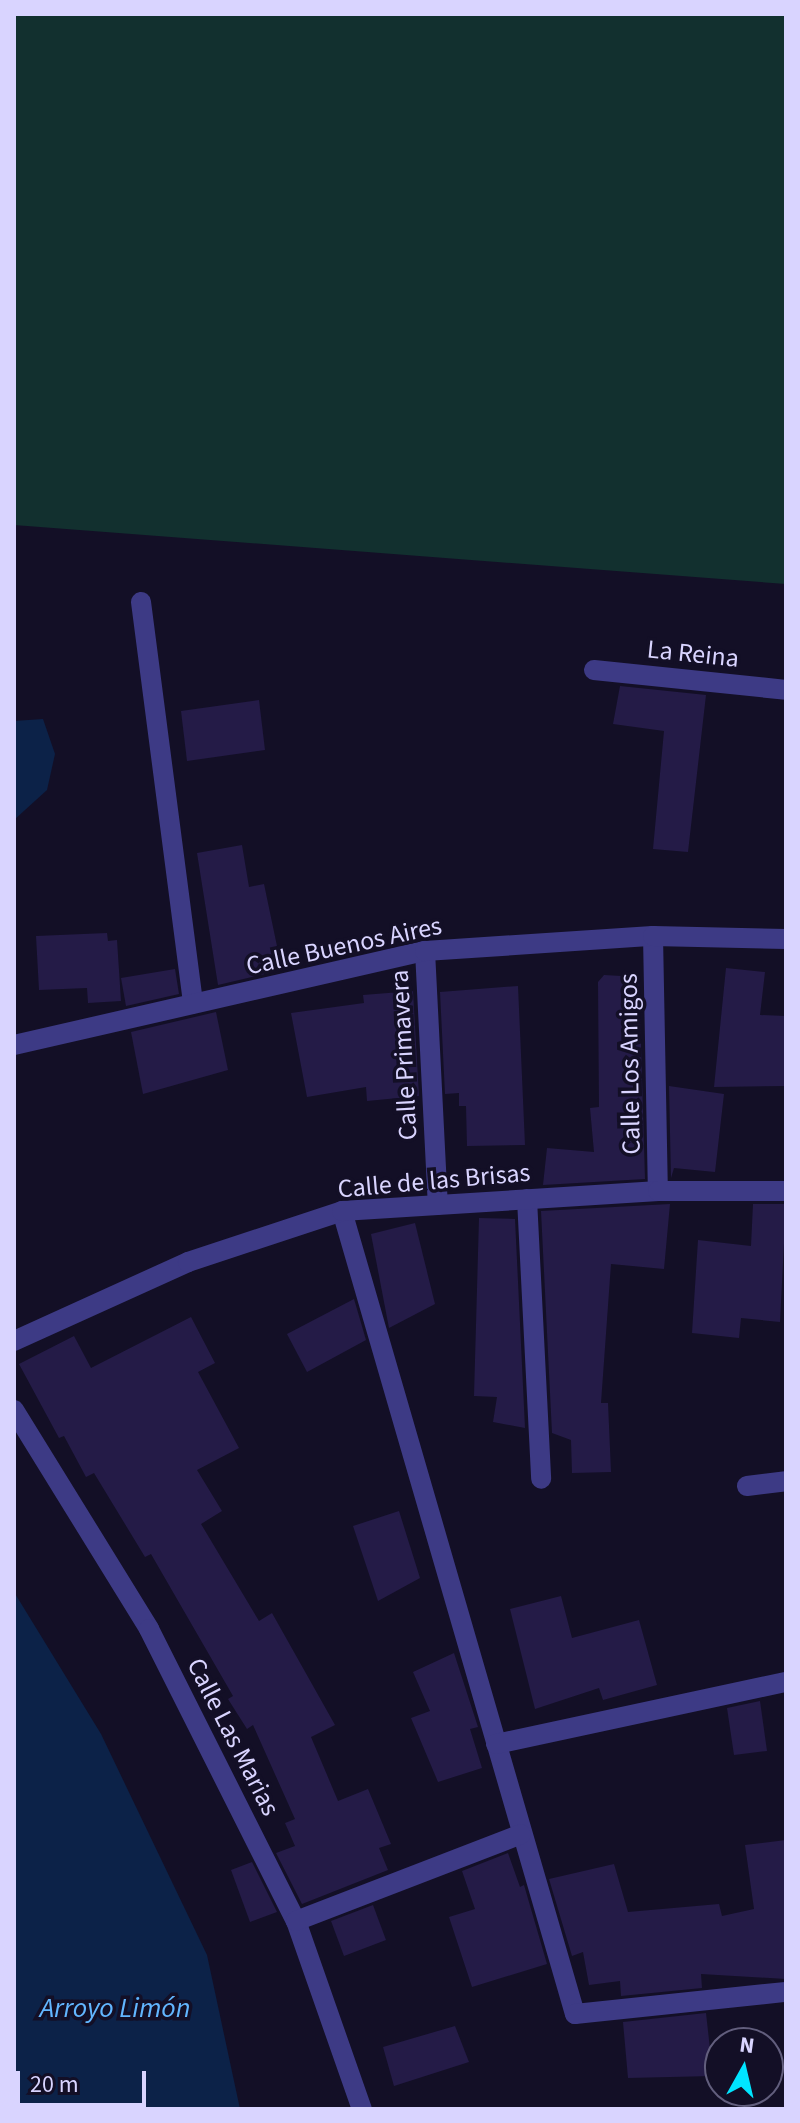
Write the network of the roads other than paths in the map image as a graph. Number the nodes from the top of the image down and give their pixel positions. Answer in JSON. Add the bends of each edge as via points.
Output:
{"nodes":[{"id":1,"x":141,"y":602,"type":"dead end"},
{"id":2,"x":594,"y":670,"type":"dead end"},
{"id":3,"x":786,"y":690,"type":"edge"},
{"id":4,"x":653,"y":936,"type":"junction"},
{"id":5,"x":786,"y":939,"type":"edge"},
{"id":6,"x":425,"y":951,"type":"junction"},
{"id":7,"x":193,"y":1004,"type":"junction"},
{"id":8,"x":14,"y":1045,"type":"edge"},
{"id":9,"x":658,"y":1191,"type":"junction"},
{"id":10,"x":786,"y":1191,"type":"edge"},
{"id":11,"x":527,"y":1199,"type":"junction"},
{"id":12,"x":438,"y":1205,"type":"junction"},
{"id":13,"x":342,"y":1211,"type":"junction"},
{"id":14,"x":14,"y":1341,"type":"edge"},
{"id":15,"x":14,"y":1410,"type":"edge"},
{"id":16,"x":541,"y":1479,"type":"dead end"},
{"id":17,"x":786,"y":1481,"type":"edge"},
{"id":18,"x":747,"y":1486,"type":"dead end"},
{"id":19,"x":786,"y":1682,"type":"edge"},
{"id":20,"x":496,"y":1744,"type":"junction"},
{"id":21,"x":521,"y":1834,"type":"junction"},
{"id":22,"x":296,"y":1921,"type":"junction"},
{"id":23,"x":786,"y":1992,"type":"edge"},
{"id":24,"x":362,"y":2109,"type":"edge"}],
"edges":[{"from":1,"to":7,"type":"street"},
{"from":2,"to":3,"type":"street","name":"La Reina"},
{"from":4,"to":5,"type":"street","name":"Calle Buenos Aires"},
{"from":4,"to":6,"type":"street","name":"Calle Buenos Aires"},
{"from":4,"to":9,"type":"street","name":"Calle Los Amigos"},
{"from":6,"to":7,"type":"street","name":"Calle Buenos Aires"},
{"from":6,"to":12,"type":"street","name":"Calle Primavera"},
{"from":7,"to":8,"type":"street","name":"Calle Buenos Aires"},
{"from":9,"to":10,"type":"street","name":"Calle de las Brisas"},
{"from":9,"to":11,"type":"street","name":"Calle de las Brisas"},
{"from":11,"to":12,"type":"street","name":"Calle de las Brisas"},
{"from":11,"to":16,"type":"street"},
{"from":12,"to":13,"type":"street","name":"Calle de las Brisas"},
{"from":13,"to":14,"type":"street","name":"Calle de las Brisas","via":[[188,1262]]},
{"from":13,"to":20,"type":"street"},
{"from":15,"to":22,"type":"street","name":"Calle Las Marias","via":[[149,1629]]},
{"from":17,"to":18,"type":"street"},
{"from":19,"to":20,"type":"street"},
{"from":20,"to":21,"type":"street"},
{"from":21,"to":22,"type":"street"},
{"from":21,"to":23,"type":"street","via":[[575,2014]]},
{"from":22,"to":24,"type":"street","name":"Calle Las Marias"}]}
